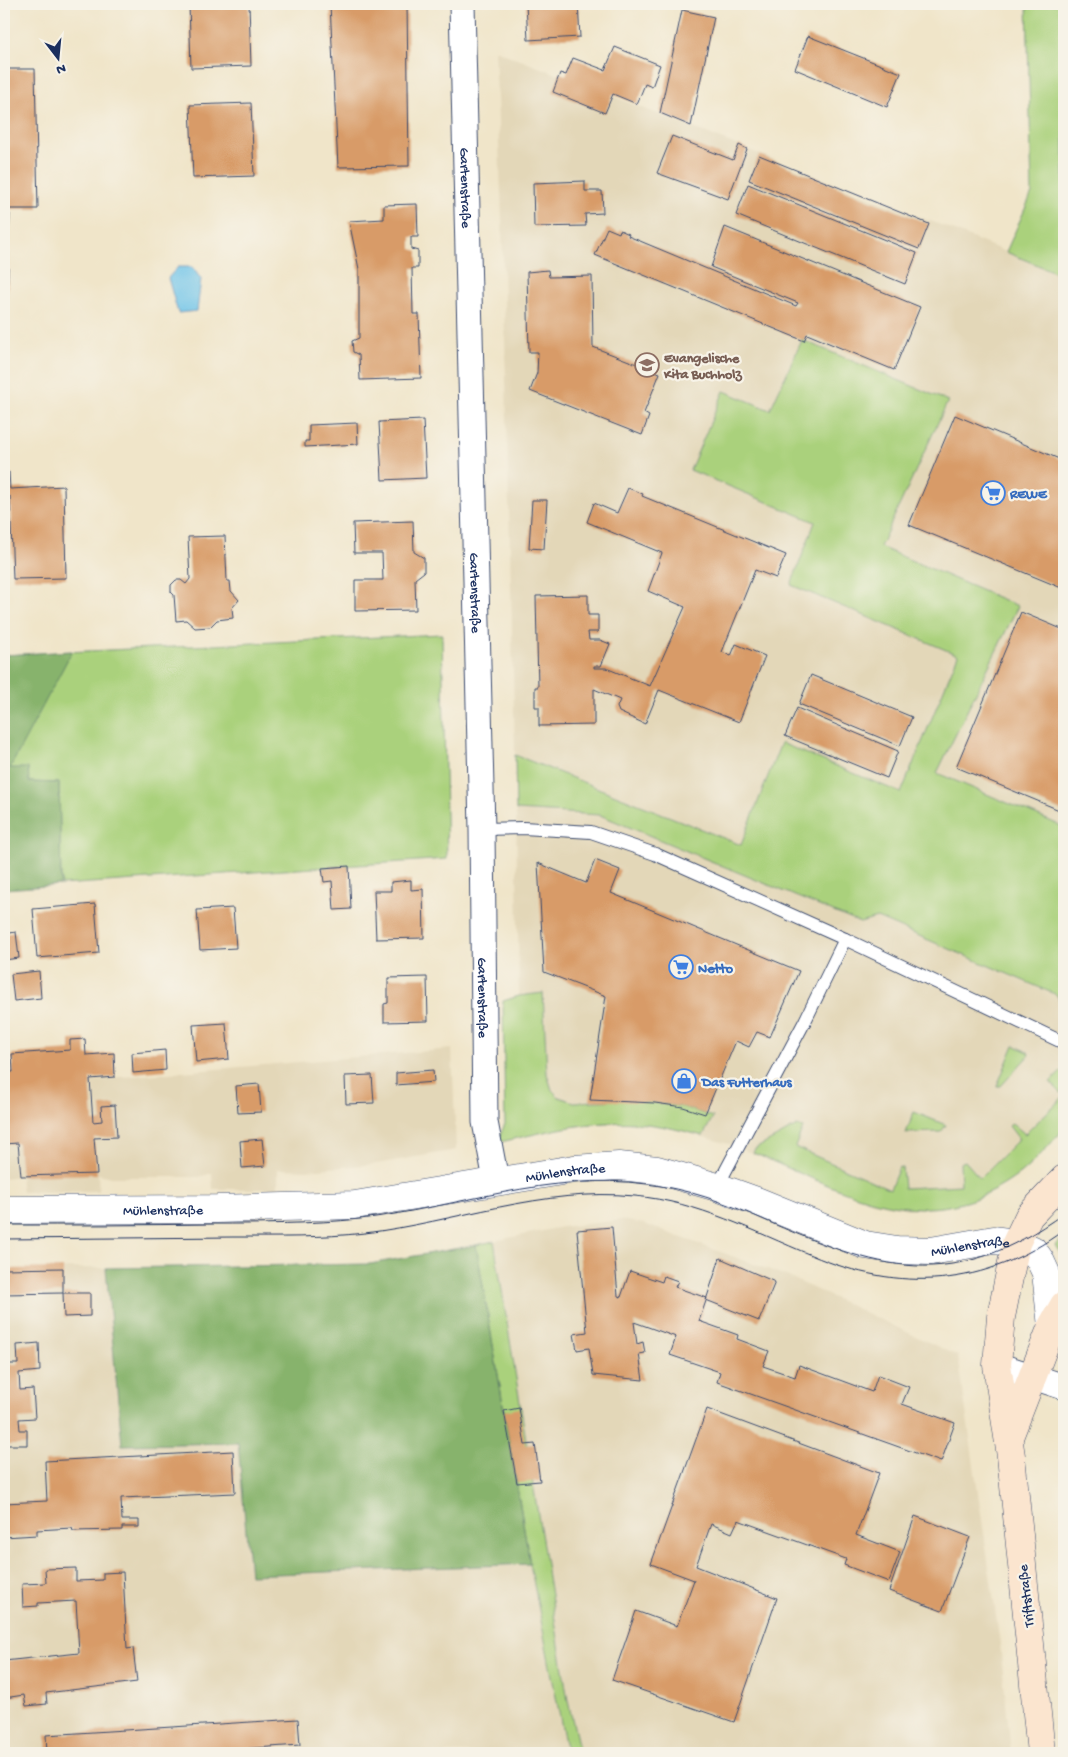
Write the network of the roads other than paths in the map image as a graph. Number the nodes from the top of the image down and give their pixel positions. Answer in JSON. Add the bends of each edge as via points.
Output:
{"nodes":[{"id":1,"x":462,"y":4,"type":"edge"},
{"id":2,"x":482,"y":829,"type":"junction"},
{"id":3,"x":845,"y":939,"type":"junction"},
{"id":4,"x":1064,"y":1043,"type":"edge"},
{"id":5,"x":1064,"y":1179,"type":"edge"},
{"id":6,"x":496,"y":1180,"type":"junction"},
{"id":7,"x":716,"y":1186,"type":"junction"},
{"id":8,"x":4,"y":1210,"type":"edge"},
{"id":9,"x":1016,"y":1243,"type":"junction"},
{"id":10,"x":1058,"y":1316,"type":"edge"},
{"id":11,"x":997,"y":1365,"type":"junction"},
{"id":12,"x":1032,"y":1378,"type":"junction"},
{"id":13,"x":1064,"y":1387,"type":"edge"},
{"id":14,"x":1009,"y":1438,"type":"junction"},
{"id":15,"x":1041,"y":1753,"type":"edge"}],
"edges":[{"from":1,"to":2,"type":"street","name":"Gartenstraße"},
{"from":2,"to":3,"type":"lane","via":[[592,832],[655,854]]},
{"from":2,"to":6,"type":"street","name":"Gartenstraße","via":[[485,1122]]},
{"from":3,"to":4,"type":"lane"},
{"from":3,"to":7,"type":"lane","via":[[805,1021]]},
{"from":5,"to":9,"type":"main road","name":"Triftstraße","via":[[1029,1216]]},
{"from":6,"to":7,"type":"street","name":"Mühlenstraße","via":[[574,1168],[619,1166],[657,1170]]},
{"from":6,"to":8,"type":"street","name":"Mühlenstraße","via":[[354,1205]]},
{"from":7,"to":9,"type":"street","name":"Mühlenstraße","via":[[865,1245],[931,1251],[994,1240]]},
{"from":9,"to":10,"type":"street","name":"Mühlenstraße","via":[[1033,1250],[1046,1273]]},
{"from":9,"to":11,"type":"main road","name":"Triftstraße","via":[[1001,1317]]},
{"from":10,"to":12,"type":"main road","name":"Triftstraße"},
{"from":11,"to":12,"type":"street"},
{"from":11,"to":14,"type":"main road","name":"Triftstraße"},
{"from":12,"to":13,"type":"street"},
{"from":12,"to":14,"type":"main road","name":"Triftstraße"},
{"from":14,"to":15,"type":"main road","name":"Triftstraße"}]}
